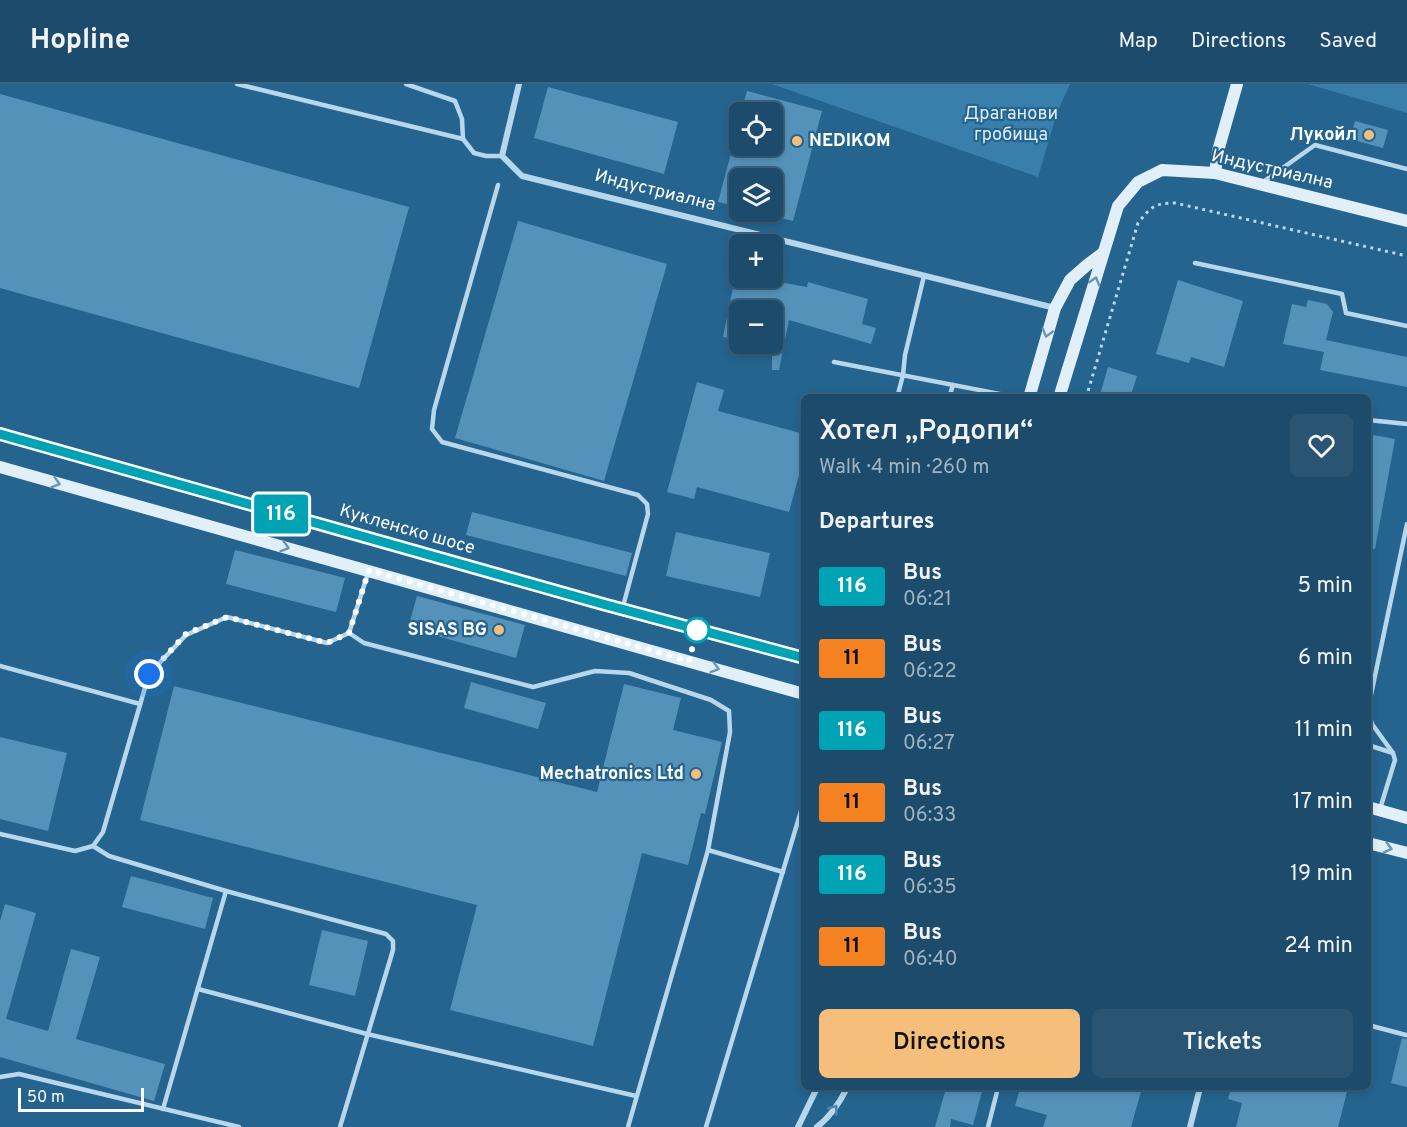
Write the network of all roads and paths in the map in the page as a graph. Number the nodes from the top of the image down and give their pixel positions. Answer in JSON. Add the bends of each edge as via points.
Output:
{"nodes":[{"id":1,"x":237,"y":84,"type":"edge"},
{"id":2,"x":406,"y":84,"type":"edge"},
{"id":3,"x":519,"y":84,"type":"edge"},
{"id":4,"x":1237,"y":84,"type":"edge"},
{"id":5,"x":464,"y":138,"type":"junction"},
{"id":6,"x":502,"y":156,"type":"junction"},
{"id":7,"x":1407,"y":169,"type":"edge"},
{"id":8,"x":1215,"y":173,"type":"junction"},
{"id":9,"x":1261,"y":184,"type":"junction"},
{"id":10,"x":498,"y":185,"type":"dead end"},
{"id":11,"x":1407,"y":221,"type":"edge"},
{"id":12,"x":1103,"y":253,"type":"junction"},
{"id":13,"x":1195,"y":263,"type":"dead end"},
{"id":14,"x":924,"y":276,"type":"junction"},
{"id":15,"x":1054,"y":308,"type":"junction"},
{"id":16,"x":1407,"y":326,"type":"edge"},
{"id":17,"x":834,"y":362,"type":"dead end"},
{"id":18,"x":903,"y":375,"type":"junction"},
{"id":19,"x":953,"y":385,"type":"junction"},
{"id":20,"x":898,"y":394,"type":"edge"},
{"id":21,"x":950,"y":394,"type":"edge"},
{"id":22,"x":1000,"y":394,"type":"edge"},
{"id":23,"x":1030,"y":394,"type":"edge"},
{"id":24,"x":1060,"y":394,"type":"edge"},
{"id":25,"x":1371,"y":420,"type":"edge"},
{"id":26,"x":1407,"y":424,"type":"edge"},
{"id":27,"x":0,"y":434,"type":"edge"},
{"id":28,"x":0,"y":467,"type":"edge"},
{"id":29,"x":1407,"y":524,"type":"edge"},
{"id":30,"x":1405,"y":544,"type":"edge"},
{"id":31,"x":369,"y":570,"type":"junction"},
{"id":32,"x":622,"y":609,"type":"junction"},
{"id":33,"x":349,"y":633,"type":"junction"},
{"id":34,"x":801,"y":657,"type":"edge"},
{"id":35,"x":0,"y":666,"type":"edge"},
{"id":36,"x":801,"y":693,"type":"edge"},
{"id":37,"x":1371,"y":697,"type":"edge"},
{"id":38,"x":140,"y":704,"type":"junction"},
{"id":39,"x":1371,"y":720,"type":"edge"},
{"id":40,"x":1371,"y":746,"type":"edge"},
{"id":41,"x":1393,"y":753,"type":"junction"},
{"id":42,"x":1374,"y":809,"type":"edge"},
{"id":43,"x":801,"y":811,"type":"edge"},
{"id":44,"x":1407,"y":818,"type":"edge"},
{"id":45,"x":0,"y":835,"type":"edge"},
{"id":46,"x":1371,"y":844,"type":"edge"},
{"id":47,"x":93,"y":846,"type":"junction"},
{"id":48,"x":708,"y":850,"type":"junction"},
{"id":49,"x":1407,"y":853,"type":"edge"},
{"id":50,"x":783,"y":872,"type":"junction"},
{"id":51,"x":226,"y":891,"type":"junction"},
{"id":52,"x":198,"y":989,"type":"junction"},
{"id":53,"x":1371,"y":1026,"type":"edge"},
{"id":54,"x":368,"y":1034,"type":"junction"},
{"id":55,"x":1406,"y":1035,"type":"edge"},
{"id":56,"x":0,"y":1077,"type":"edge"},
{"id":57,"x":816,"y":1090,"type":"edge"},
{"id":58,"x":846,"y":1090,"type":"edge"},
{"id":59,"x":997,"y":1090,"type":"edge"},
{"id":60,"x":1199,"y":1090,"type":"edge"},
{"id":61,"x":636,"y":1096,"type":"junction"},
{"id":62,"x":163,"y":1108,"type":"junction"},
{"id":63,"x":239,"y":1127,"type":"edge"},
{"id":64,"x":340,"y":1127,"type":"edge"},
{"id":65,"x":628,"y":1127,"type":"edge"},
{"id":66,"x":706,"y":1127,"type":"edge"},
{"id":67,"x":798,"y":1127,"type":"edge"},
{"id":68,"x":818,"y":1127,"type":"edge"},
{"id":69,"x":988,"y":1127,"type":"edge"},
{"id":70,"x":1190,"y":1127,"type":"edge"}],
"edges":[{"from":1,"to":5,"type":"lane"},
{"from":2,"to":5,"type":"lane","via":[[455,101]]},
{"from":3,"to":6,"type":"street"},
{"from":4,"to":8,"type":"main road"},
{"from":5,"to":6,"type":"lane","via":[[474,153]]},
{"from":6,"to":14,"type":"street","name":"Индустриална","via":[[522,176]]},
{"from":7,"to":9,"type":"lane","via":[[1315,145]]},
{"from":8,"to":9,"type":"main road","name":"Индустриална"},
{"from":8,"to":12,"type":"main road","name":"Индустриална","via":[[1162,170],[1138,182],[1118,206]]},
{"from":9,"to":11,"type":"main road","name":"Индустриална"},
{"from":10,"to":32,"type":"lane","via":[[432,429],[442,442],[638,495],[648,514]]},
{"from":12,"to":15,"type":"main road","via":[[1070,280]]},
{"from":24,"to":12,"type":"main road","name":"Индустриална","one_way":true},
{"from":13,"to":16,"type":"lane","via":[[1341,294],[1347,314]]},
{"from":14,"to":15,"type":"street","name":"Индустриална"},
{"from":14,"to":18,"type":"lane"},
{"from":15,"to":23,"type":"main road","one_way":true},
{"from":17,"to":18,"type":"lane"},
{"from":18,"to":19,"type":"lane"},
{"from":18,"to":20,"type":"lane"},
{"from":19,"to":21,"type":"lane"},
{"from":19,"to":22,"type":"lane"},
{"from":25,"to":26,"type":"lane"},
{"from":27,"to":32,"type":"main road","name":"Кукленско шосе"},
{"from":28,"to":31,"type":"main road","one_way":true},
{"from":29,"to":30,"type":"lane"},
{"from":30,"to":37,"type":"lane"},
{"from":31,"to":33,"type":"lane"},
{"from":31,"to":36,"type":"main road","one_way":true},
{"from":32,"to":34,"type":"main road","name":"Кукленско шосе"},
{"from":33,"to":38,"type":"lane","via":[[327,643],[227,617],[186,634],[149,674]]},
{"from":33,"to":48,"type":"lane","via":[[364,644],[533,687],[595,670],[629,673],[711,700],[729,711],[730,732]]},
{"from":35,"to":38,"type":"lane"},
{"from":38,"to":47,"type":"lane","via":[[103,832]]},
{"from":39,"to":41,"type":"lane"},
{"from":40,"to":41,"type":"lane"},
{"from":41,"to":42,"type":"lane","via":[[1395,760]]},
{"from":42,"to":44,"type":"main road"},
{"from":43,"to":50,"type":"lane"},
{"from":45,"to":47,"type":"lane","via":[[75,851]]},
{"from":46,"to":49,"type":"main road","one_way":true},
{"from":47,"to":51,"type":"lane","via":[[109,856]]},
{"from":48,"to":50,"type":"lane"},
{"from":48,"to":61,"type":"lane"},
{"from":50,"to":66,"type":"lane"},
{"from":51,"to":52,"type":"lane"},
{"from":51,"to":54,"type":"lane","via":[[386,934],[393,941]]},
{"from":52,"to":54,"type":"lane"},
{"from":52,"to":62,"type":"lane"},
{"from":53,"to":55,"type":"lane"},
{"from":54,"to":61,"type":"lane"},
{"from":54,"to":64,"type":"lane"},
{"from":56,"to":62,"type":"lane","via":[[19,1074]]},
{"from":57,"to":67,"type":"street"},
{"from":68,"to":58,"type":"street","one_way":true},
{"from":59,"to":69,"type":"lane"},
{"from":60,"to":70,"type":"street"},
{"from":61,"to":65,"type":"lane"},
{"from":62,"to":63,"type":"lane"}]}
